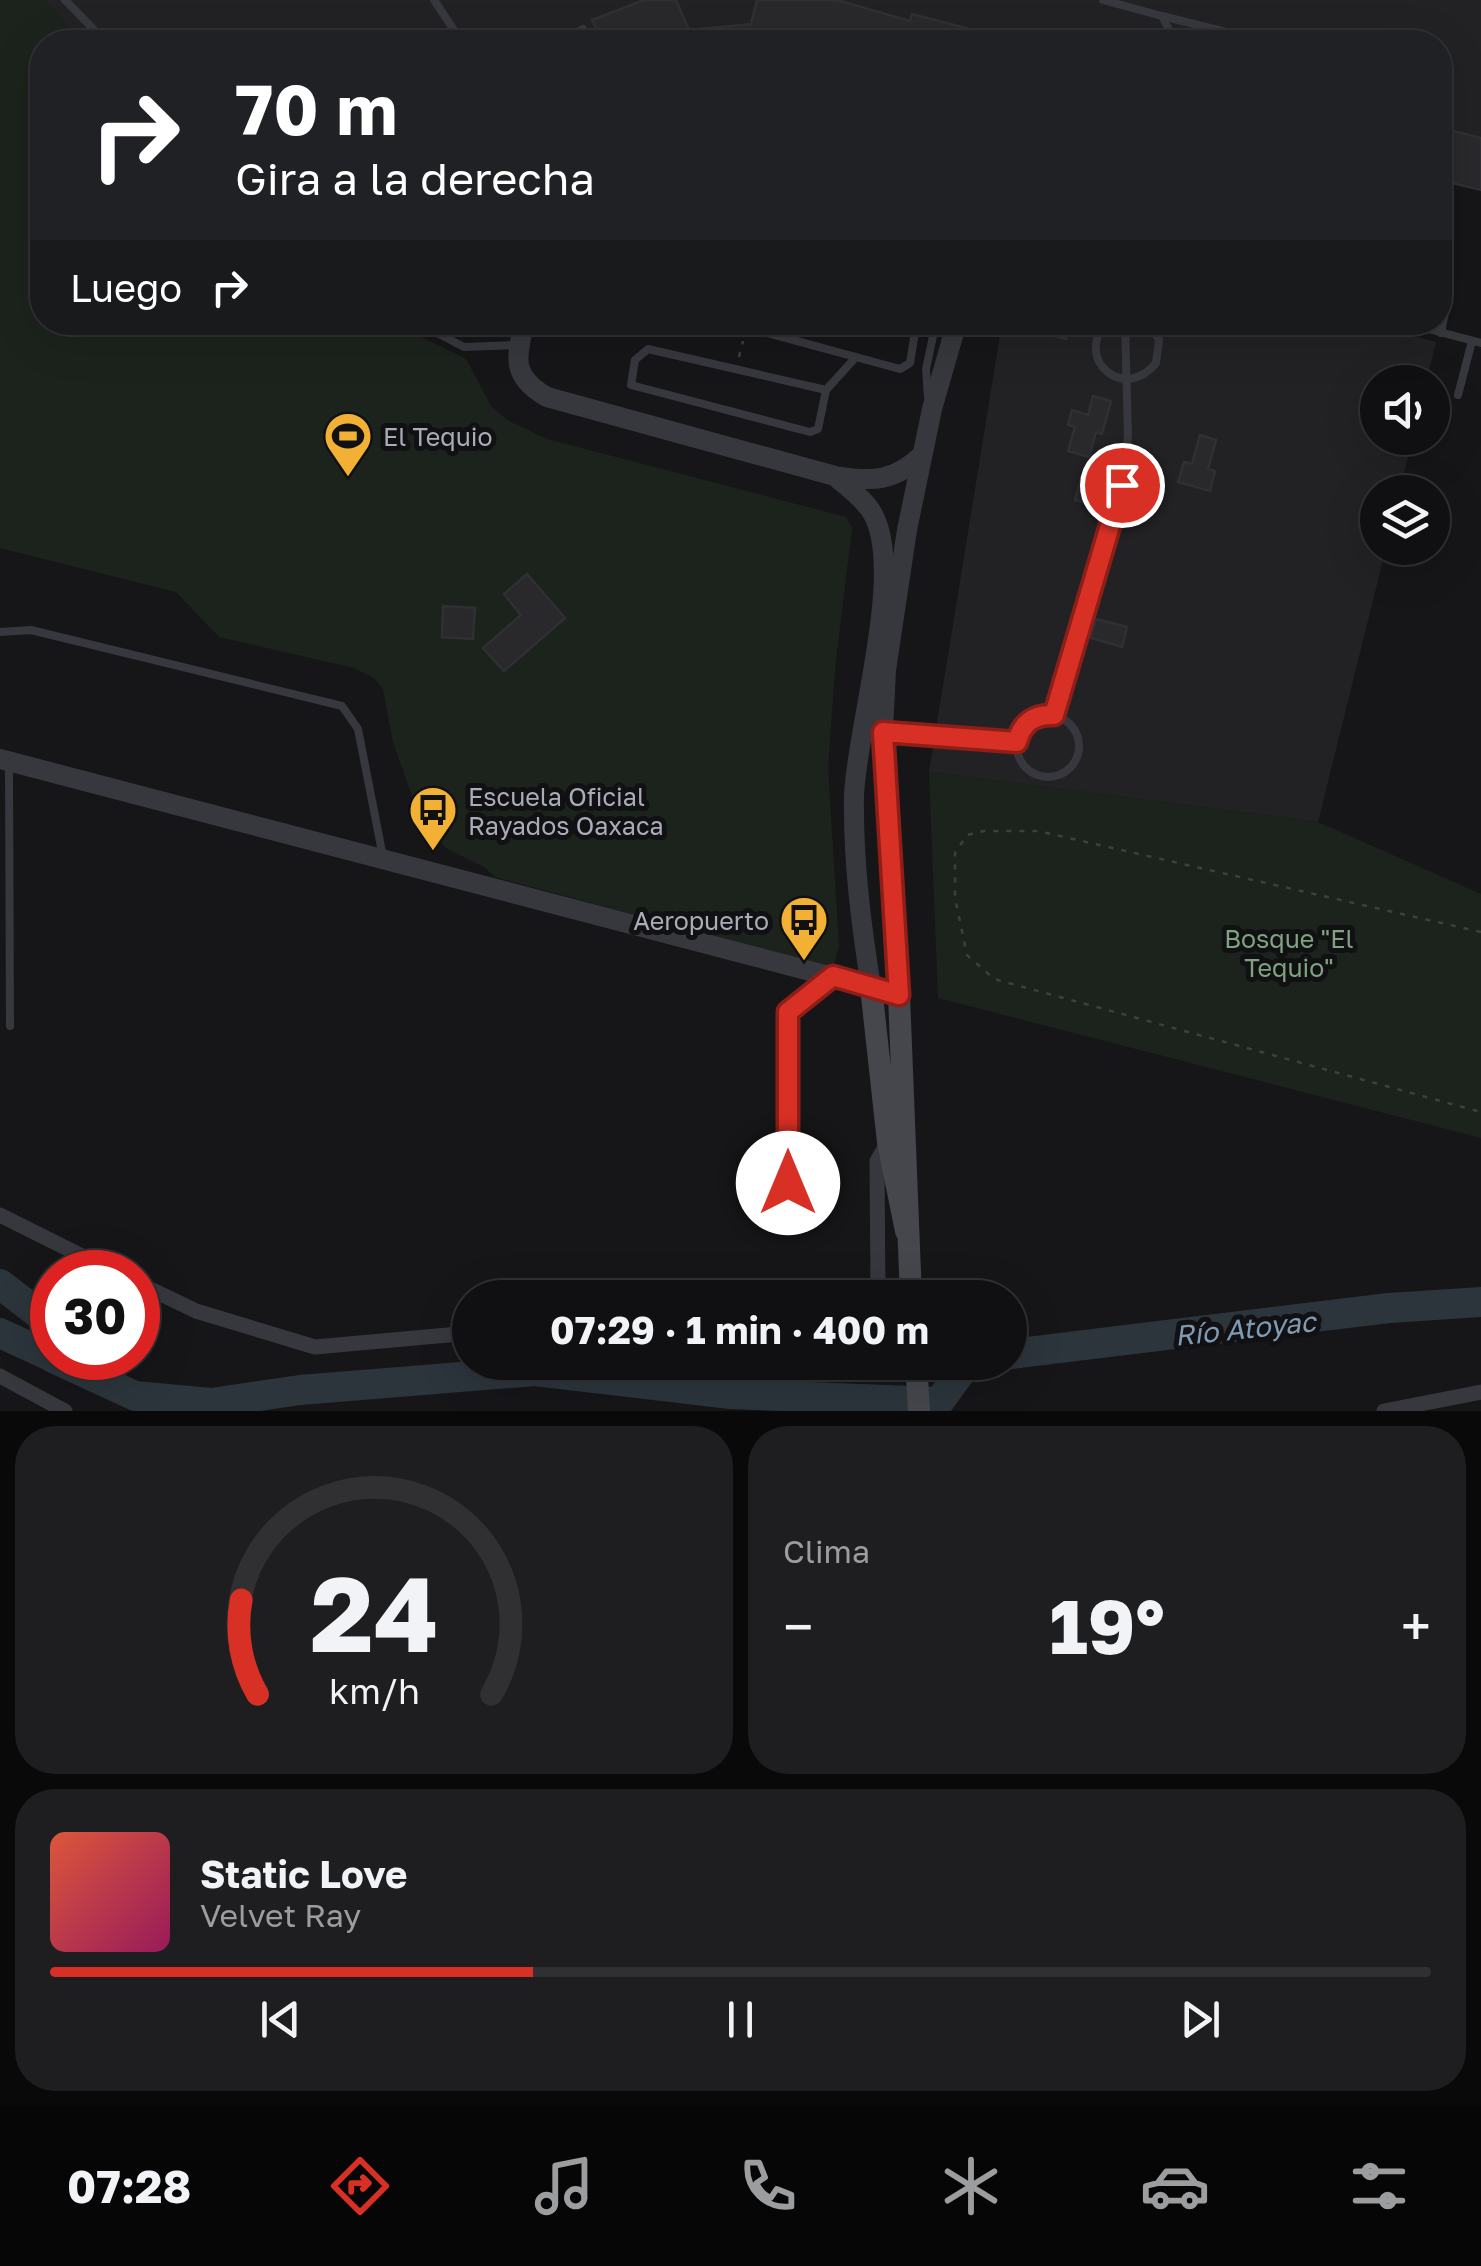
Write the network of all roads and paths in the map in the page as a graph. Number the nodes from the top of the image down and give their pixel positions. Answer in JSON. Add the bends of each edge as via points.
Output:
{"nodes":[{"id":1,"x":65,"y":0,"type":"edge"},
{"id":2,"x":434,"y":0,"type":"edge"},
{"id":3,"x":1103,"y":0,"type":"edge"},
{"id":4,"x":1162,"y":16,"type":"junction"},
{"id":5,"x":94,"y":30,"type":"edge"},
{"id":6,"x":454,"y":30,"type":"edge"},
{"id":7,"x":1169,"y":30,"type":"edge"},
{"id":8,"x":1218,"y":30,"type":"edge"},
{"id":9,"x":441,"y":335,"type":"edge"},
{"id":10,"x":510,"y":335,"type":"edge"},
{"id":11,"x":525,"y":335,"type":"edge"},
{"id":12,"x":745,"y":335,"type":"edge"},
{"id":13,"x":776,"y":335,"type":"edge"},
{"id":14,"x":916,"y":335,"type":"edge"},
{"id":15,"x":934,"y":335,"type":"edge"},
{"id":16,"x":952,"y":335,"type":"edge"},
{"id":17,"x":1098,"y":335,"type":"edge"},
{"id":18,"x":1125,"y":335,"type":"edge"},
{"id":19,"x":1156,"y":335,"type":"edge"},
{"id":20,"x":1449,"y":335,"type":"edge"},
{"id":21,"x":1476,"y":342,"type":"edge"},
{"id":22,"x":856,"y":358,"type":"junction"},
{"id":23,"x":736,"y":368,"type":"junction"},
{"id":24,"x":1126,"y":380,"type":"junction"},
{"id":25,"x":826,"y":390,"type":"junction"},
{"id":26,"x":1458,"y":395,"type":"dead end"},
{"id":27,"x":932,"y":409,"type":"junction"},
{"id":28,"x":922,"y":455,"type":"junction"},
{"id":29,"x":835,"y":476,"type":"junction"},
{"id":30,"x":0,"y":632,"type":"edge"},
{"id":31,"x":1054,"y":715,"type":"junction"},
{"id":32,"x":883,"y":732,"type":"junction"},
{"id":33,"x":1017,"y":742,"type":"junction"},
{"id":34,"x":4,"y":760,"type":"edge"},
{"id":35,"x":382,"y":857,"type":"junction"},
{"id":36,"x":1481,"y":932,"type":"edge"},
{"id":37,"x":833,"y":976,"type":"junction"},
{"id":38,"x":871,"y":987,"type":"junction"},
{"id":39,"x":899,"y":995,"type":"junction"},
{"id":40,"x":10,"y":1026,"type":"dead end"},
{"id":41,"x":1481,"y":1112,"type":"edge"},
{"id":42,"x":888,"y":1142,"type":"junction"},
{"id":43,"x":788,"y":1183,"type":"dead end"},
{"id":44,"x":0,"y":1215,"type":"edge"},
{"id":45,"x":906,"y":1231,"type":"junction"},
{"id":46,"x":70,"y":1250,"type":"edge"},
{"id":47,"x":878,"y":1280,"type":"edge"},
{"id":48,"x":910,"y":1280,"type":"edge"},
{"id":49,"x":160,"y":1294,"type":"edge"},
{"id":50,"x":452,"y":1336,"type":"edge"},
{"id":51,"x":0,"y":1376,"type":"edge"},
{"id":52,"x":917,"y":1380,"type":"edge"},
{"id":53,"x":1481,"y":1392,"type":"edge"},
{"id":54,"x":65,"y":1411,"type":"edge"},
{"id":55,"x":919,"y":1411,"type":"edge"},
{"id":56,"x":1384,"y":1411,"type":"edge"}],
"edges":[{"from":1,"to":5,"type":"lane"},
{"from":2,"to":6,"type":"lane"},
{"from":3,"to":4,"type":"lane"},
{"from":4,"to":7,"type":"lane"},
{"from":4,"to":8,"type":"lane"},
{"from":9,"to":10,"type":"lane","via":[[464,347]]},
{"from":11,"to":29,"type":"street","via":[[520,375],[547,397]]},
{"from":12,"to":23,"type":"path"},
{"from":13,"to":22,"type":"lane"},
{"from":14,"to":22,"type":"lane","via":[[906,368]]},
{"from":15,"to":27,"type":"lane","via":[[926,379]]},
{"from":16,"to":27,"type":"street"},
{"from":17,"to":24,"type":"lane","via":[[1098,361]]},
{"from":18,"to":24,"type":"lane"},
{"from":19,"to":24,"type":"lane","via":[[1156,362],[1140,378]]},
{"from":20,"to":21,"type":"lane"},
{"from":21,"to":26,"type":"lane"},
{"from":22,"to":25,"type":"lane"},
{"from":23,"to":25,"type":"lane"},
{"from":23,"to":25,"type":"lane","via":[[648,349],[635,360],[631,385],[810,432],[818,429]]},
{"from":24,"to":31,"type":"lane","via":[[1122,485]]},
{"from":27,"to":28,"type":"street"},
{"from":28,"to":29,"type":"street","via":[[875,482]]},
{"from":28,"to":32,"type":"street","via":[[886,670]]},
{"from":29,"to":38,"type":"street","via":[[870,508],[884,560],[854,792],[856,892]]},
{"from":30,"to":35,"type":"lane","via":[[31,630],[342,706],[358,729]]},
{"from":31,"to":33,"type":"lane","via":[[1034,718]]},
{"from":31,"to":33,"type":"lane","via":[[1078,736],[1077,758],[1062,774],[1030,772]]},
{"from":32,"to":33,"type":"lane"},
{"from":32,"to":39,"type":"street"},
{"from":34,"to":35,"type":"street"},
{"from":34,"to":40,"type":"lane"},
{"from":35,"to":37,"type":"street"},
{"from":36,"to":41,"type":"path","via":[[1038,831],[984,830],[967,835],[955,853],[955,898],[967,954],[994,979]]},
{"from":37,"to":38,"type":"street"},
{"from":37,"to":43,"type":"street","via":[[788,1012]]},
{"from":38,"to":39,"type":"main road"},
{"from":38,"to":42,"type":"main road"},
{"from":39,"to":45,"type":"main road"},
{"from":42,"to":45,"type":"main road"},
{"from":42,"to":47,"type":"street","via":[[877,1161]]},
{"from":44,"to":46,"type":"street"},
{"from":45,"to":48,"type":"main road"},
{"from":49,"to":50,"type":"street","via":[[316,1347]]},
{"from":51,"to":54,"type":"street"},
{"from":52,"to":55,"type":"main road"},
{"from":53,"to":56,"type":"street"}]}
